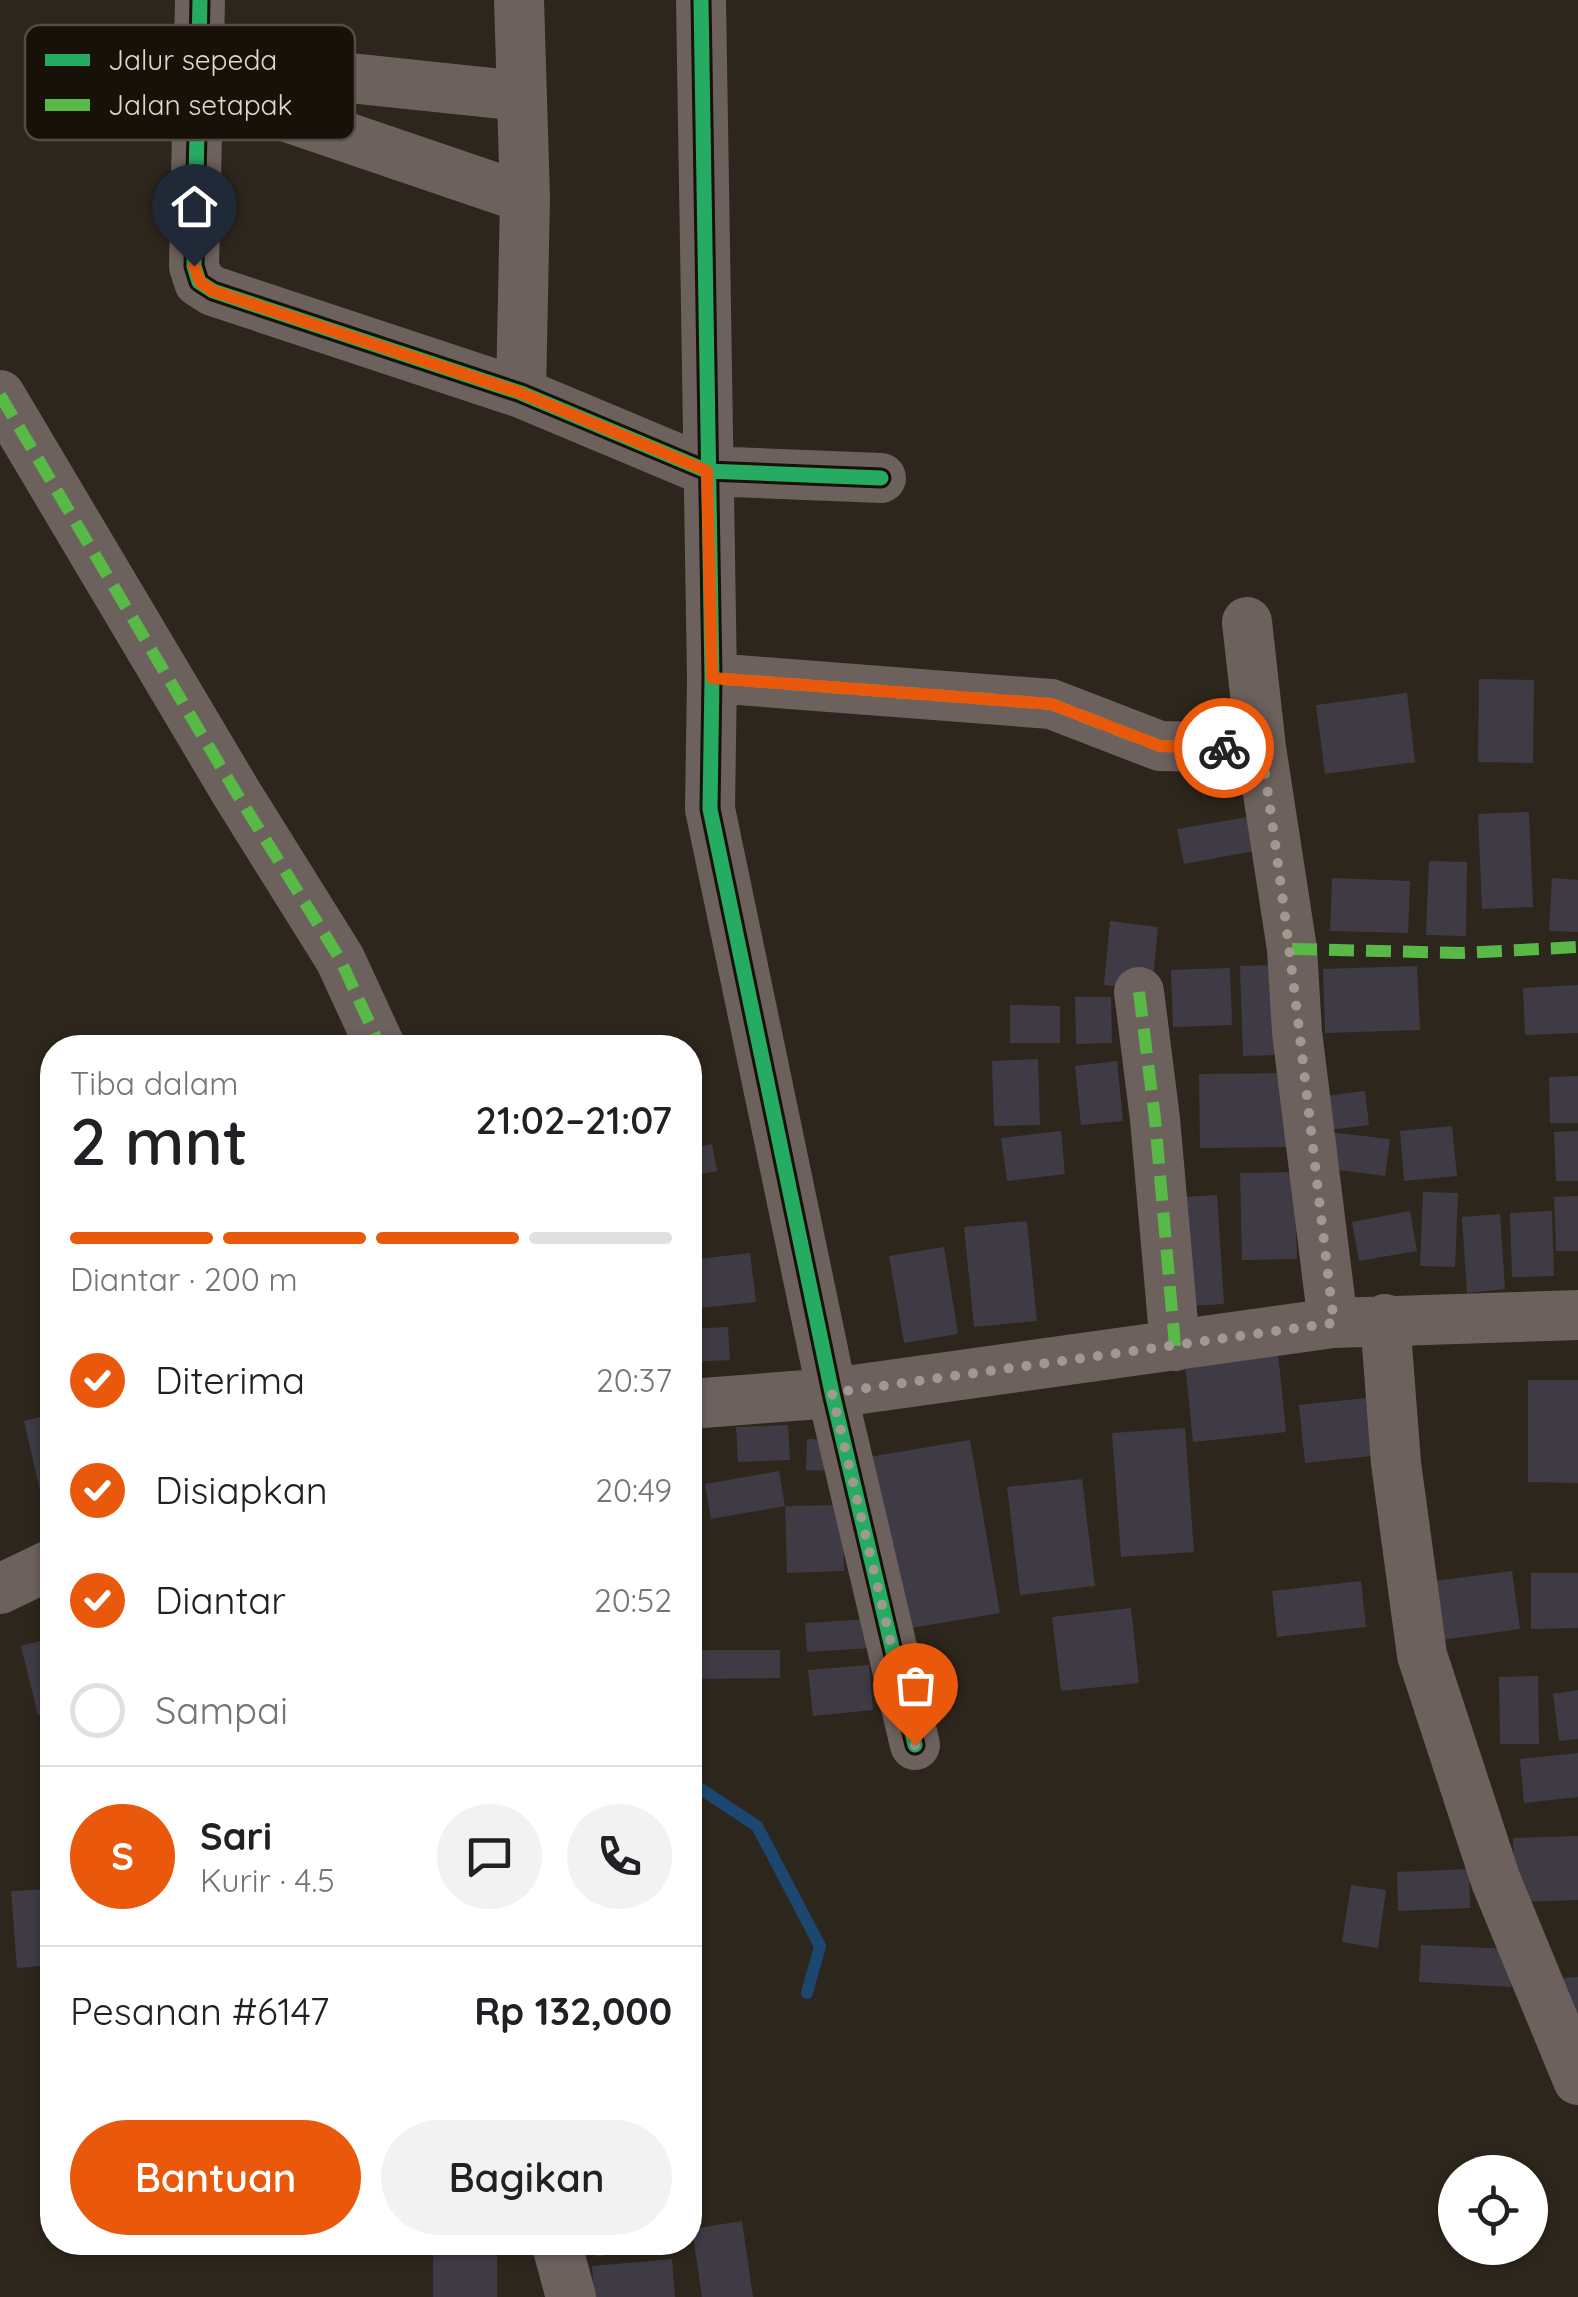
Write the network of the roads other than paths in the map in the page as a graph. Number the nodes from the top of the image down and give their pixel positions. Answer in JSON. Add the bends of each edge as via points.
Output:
{"nodes":[{"id":1,"x":200,"y":0,"type":"edge"},
{"id":2,"x":520,"y":0,"type":"edge"},
{"id":3,"x":701,"y":0,"type":"edge"},
{"id":4,"x":203,"y":25,"type":"edge"},
{"id":5,"x":355,"y":87,"type":"edge"},
{"id":6,"x":521,"y":96,"type":"junction"},
{"id":7,"x":355,"y":134,"type":"edge"},
{"id":8,"x":206,"y":140,"type":"edge"},
{"id":9,"x":525,"y":198,"type":"junction"},
{"id":10,"x":521,"y":393,"type":"junction"},
{"id":11,"x":0,"y":395,"type":"edge"},
{"id":12,"x":707,"y":471,"type":"junction"},
{"id":13,"x":881,"y":478,"type":"dead end"},
{"id":14,"x":1248,"y":622,"type":"dead end"},
{"id":15,"x":712,"y":678,"type":"junction"},
{"id":16,"x":1261,"y":748,"type":"junction"},
{"id":17,"x":1138,"y":992,"type":"dead end"},
{"id":18,"x":374,"y":1035,"type":"edge"},
{"id":19,"x":1578,"y":1315,"type":"edge"},
{"id":20,"x":1386,"y":1318,"type":"junction"},
{"id":21,"x":1334,"y":1323,"type":"junction"},
{"id":22,"x":1175,"y":1346,"type":"junction"},
{"id":23,"x":832,"y":1393,"type":"junction"},
{"id":24,"x":702,"y":1403,"type":"edge"},
{"id":25,"x":40,"y":1570,"type":"edge"},
{"id":26,"x":0,"y":1589,"type":"edge"},
{"id":27,"x":915,"y":1745,"type":"dead end"},
{"id":28,"x":1578,"y":2080,"type":"edge"},
{"id":29,"x":560,"y":2255,"type":"edge"},
{"id":30,"x":571,"y":2297,"type":"edge"}],
"edges":[{"from":1,"to":4,"type":"street"},
{"from":2,"to":6,"type":"street"},
{"from":3,"to":12,"type":"street"},
{"from":5,"to":6,"type":"street"},
{"from":6,"to":9,"type":"street"},
{"from":7,"to":9,"type":"street"},
{"from":8,"to":10,"type":"street","via":[[194,266],[200,282]]},
{"from":9,"to":10,"type":"street"},
{"from":10,"to":12,"type":"street"},
{"from":11,"to":18,"type":"street","via":[[340,959]]},
{"from":12,"to":13,"type":"street"},
{"from":12,"to":15,"type":"street"},
{"from":14,"to":16,"type":"street"},
{"from":15,"to":16,"type":"street","via":[[1051,704],[1160,746]]},
{"from":15,"to":23,"type":"street","via":[[710,809]]},
{"from":16,"to":21,"type":"street","via":[[1292,950]]},
{"from":17,"to":22,"type":"street"},
{"from":19,"to":20,"type":"street"},
{"from":20,"to":21,"type":"street"},
{"from":20,"to":28,"type":"street","via":[[1396,1462],[1422,1655],[1496,1881]]},
{"from":21,"to":22,"type":"street"},
{"from":22,"to":23,"type":"street"},
{"from":23,"to":24,"type":"street"},
{"from":23,"to":27,"type":"street"},
{"from":25,"to":26,"type":"street"},
{"from":29,"to":30,"type":"street"}]}
